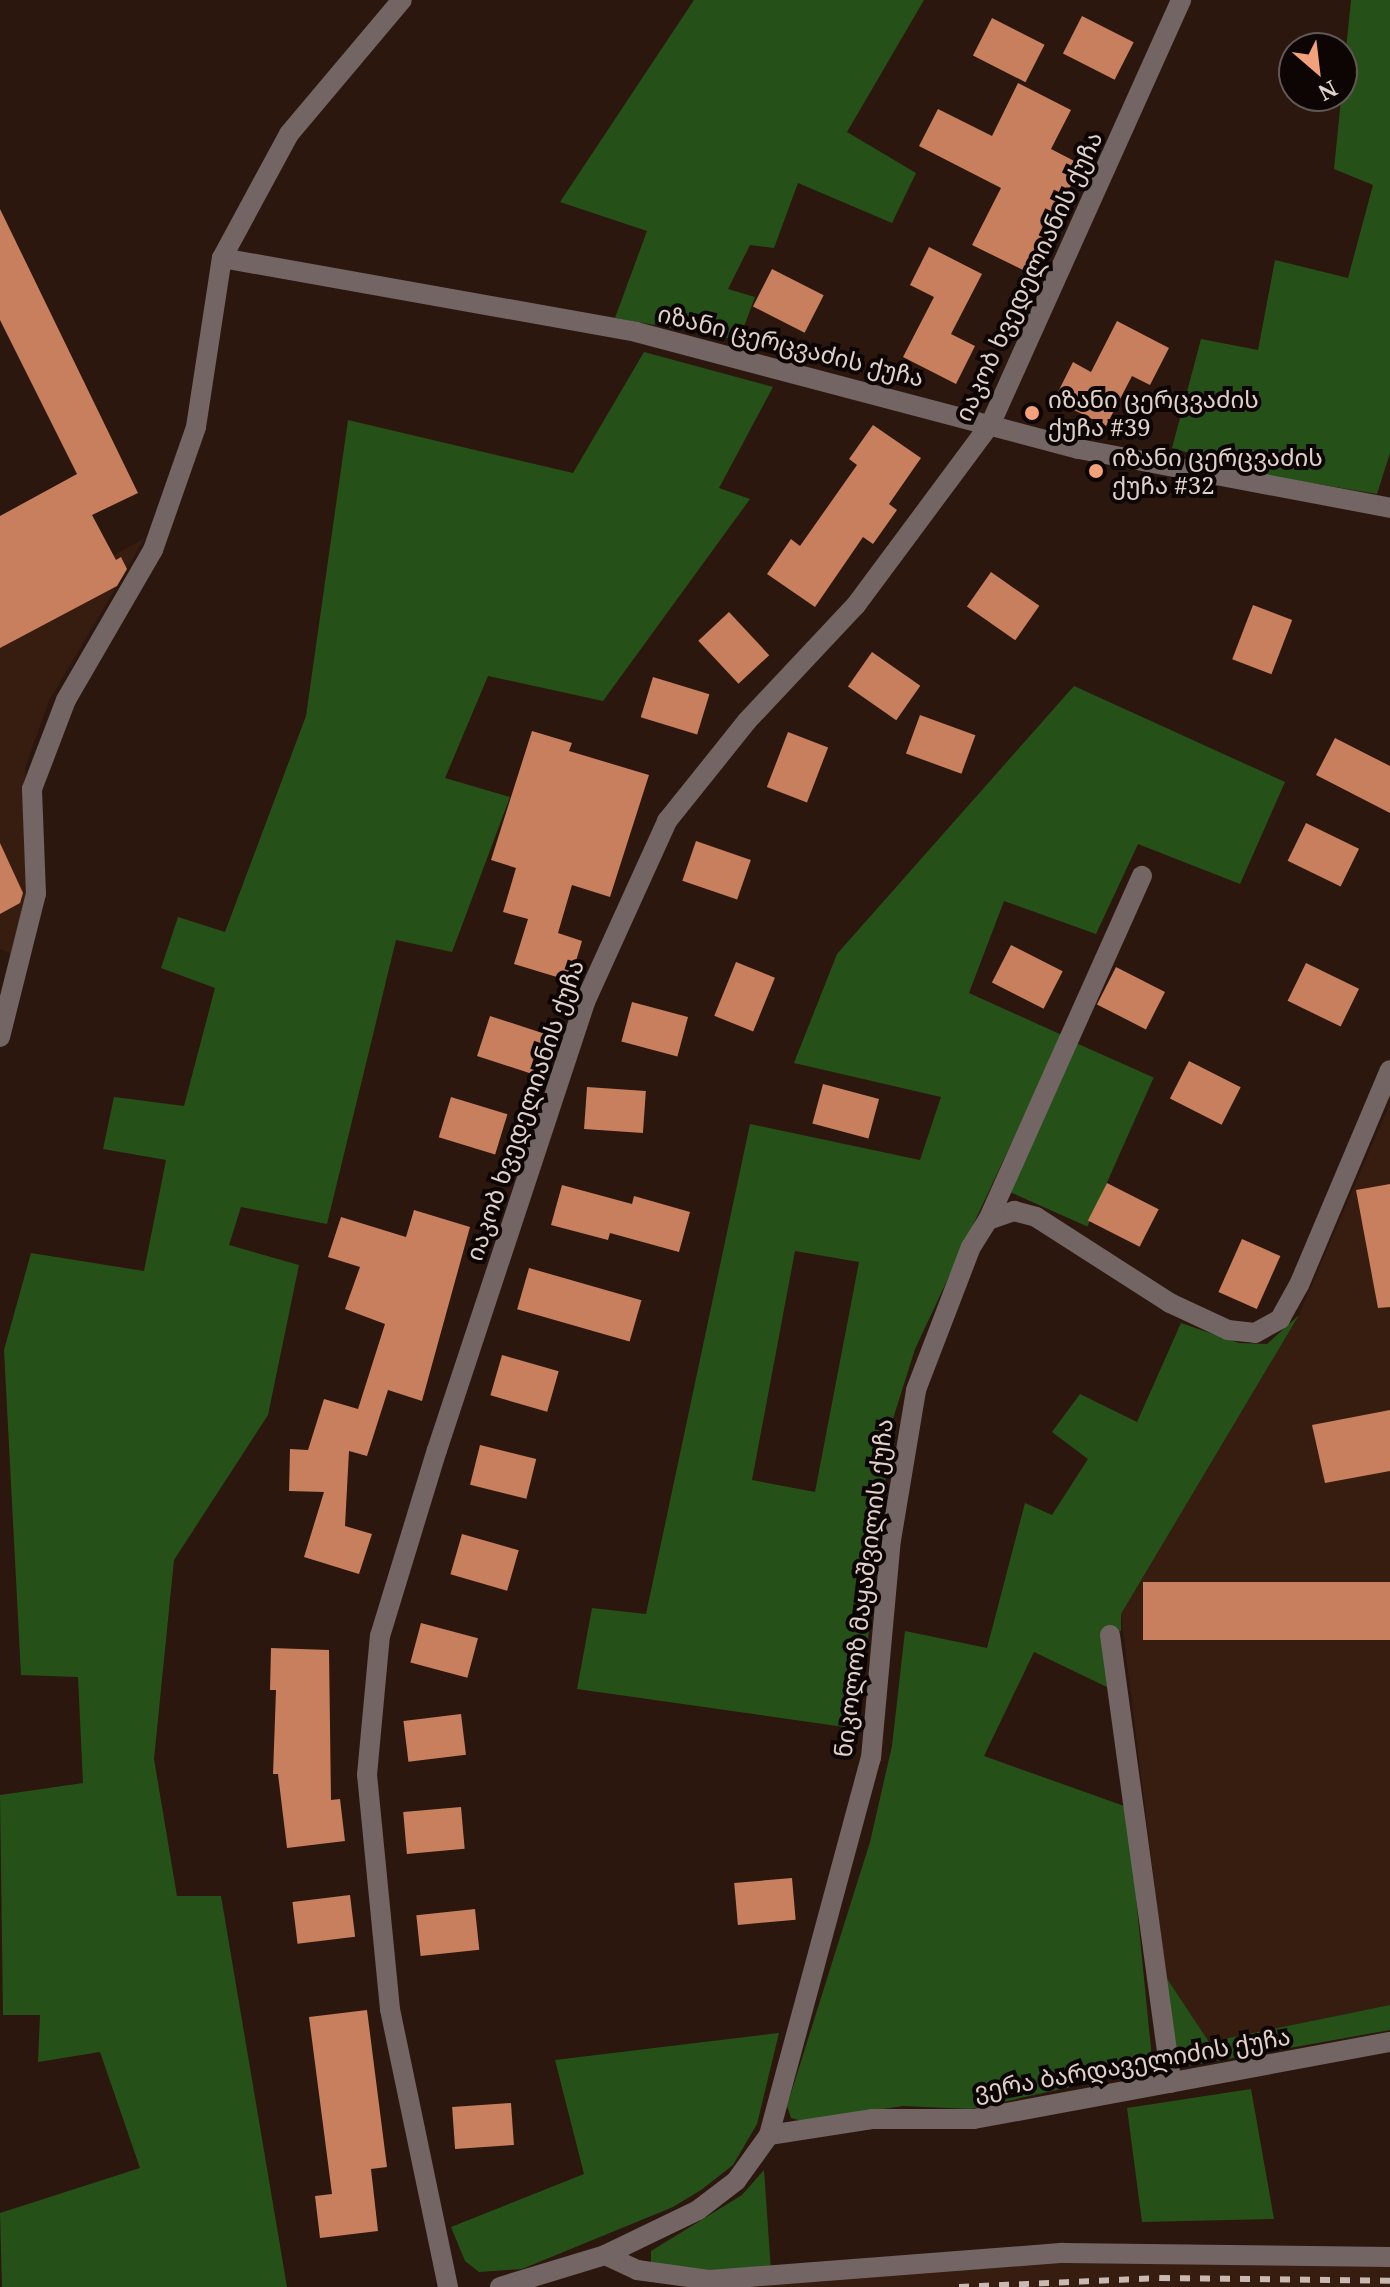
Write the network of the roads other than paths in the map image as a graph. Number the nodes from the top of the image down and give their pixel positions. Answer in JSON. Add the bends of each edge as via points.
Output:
{"nodes":[{"id":1,"x":402,"y":0,"type":"edge"},
{"id":2,"x":1181,"y":0,"type":"edge"},
{"id":3,"x":222,"y":258,"type":"junction"},
{"id":4,"x":991,"y":423,"type":"junction"},
{"id":5,"x":1390,"y":508,"type":"edge"},
{"id":6,"x":1142,"y":876,"type":"dead end"},
{"id":7,"x":0,"y":1037,"type":"edge"},
{"id":8,"x":1390,"y":1070,"type":"edge"},
{"id":9,"x":988,"y":1220,"type":"junction"},
{"id":10,"x":1110,"y":1635,"type":"dead end"},
{"id":11,"x":1390,"y":2042,"type":"edge"},
{"id":12,"x":1171,"y":2083,"type":"junction"},
{"id":13,"x":769,"y":2135,"type":"junction"},
{"id":14,"x":605,"y":2255,"type":"junction"},
{"id":15,"x":1390,"y":2257,"type":"edge"},
{"id":16,"x":448,"y":2287,"type":"edge"},
{"id":17,"x":500,"y":2287,"type":"edge"}],
"edges":[{"from":1,"to":3,"type":"street","via":[[289,134]]},
{"from":2,"to":4,"type":"street","name":"იაკობ ხვედელიანის ქუჩა"},
{"from":3,"to":4,"type":"street","name":"იზანი ცერცვაძის ქუჩა","via":[[636,332]]},
{"from":3,"to":7,"type":"street","via":[[196,427],[153,550],[66,700],[32,789],[36,894]]},
{"from":4,"to":5,"type":"street","name":"იზანი ცერცვაძის ქუჩა","via":[[1079,449]]},
{"from":4,"to":16,"type":"street","name":"იაკობ ხვედელიანის ქუჩა","via":[[856,605],[747,721],[667,821],[585,1002],[380,1636],[367,1775],[390,2009]]},
{"from":6,"to":9,"type":"street","name":"ნიკოლოზ მაყაშვილის ქუჩა"},
{"from":8,"to":9,"type":"street","via":[[1299,1285],[1280,1319],[1255,1333],[1228,1330],[1170,1303],[1036,1217],[1014,1211]]},
{"from":9,"to":13,"type":"street","name":"ნიკოლოზ მაყაშვილის ქუჩა","via":[[971,1247],[906,1428],[871,1758]]},
{"from":10,"to":12,"type":"street"},
{"from":11,"to":12,"type":"street","name":"ვერა ბარდაველიძის ქუჩა"},
{"from":12,"to":13,"type":"street","name":"ვერა ბარდაველიძის ქუჩა","via":[[974,2119],[872,2119]]},
{"from":13,"to":14,"type":"street","via":[[736,2181],[698,2210]]},
{"from":14,"to":15,"type":"street","via":[[637,2270],[710,2280],[1063,2253]]},
{"from":14,"to":17,"type":"street"}]}
